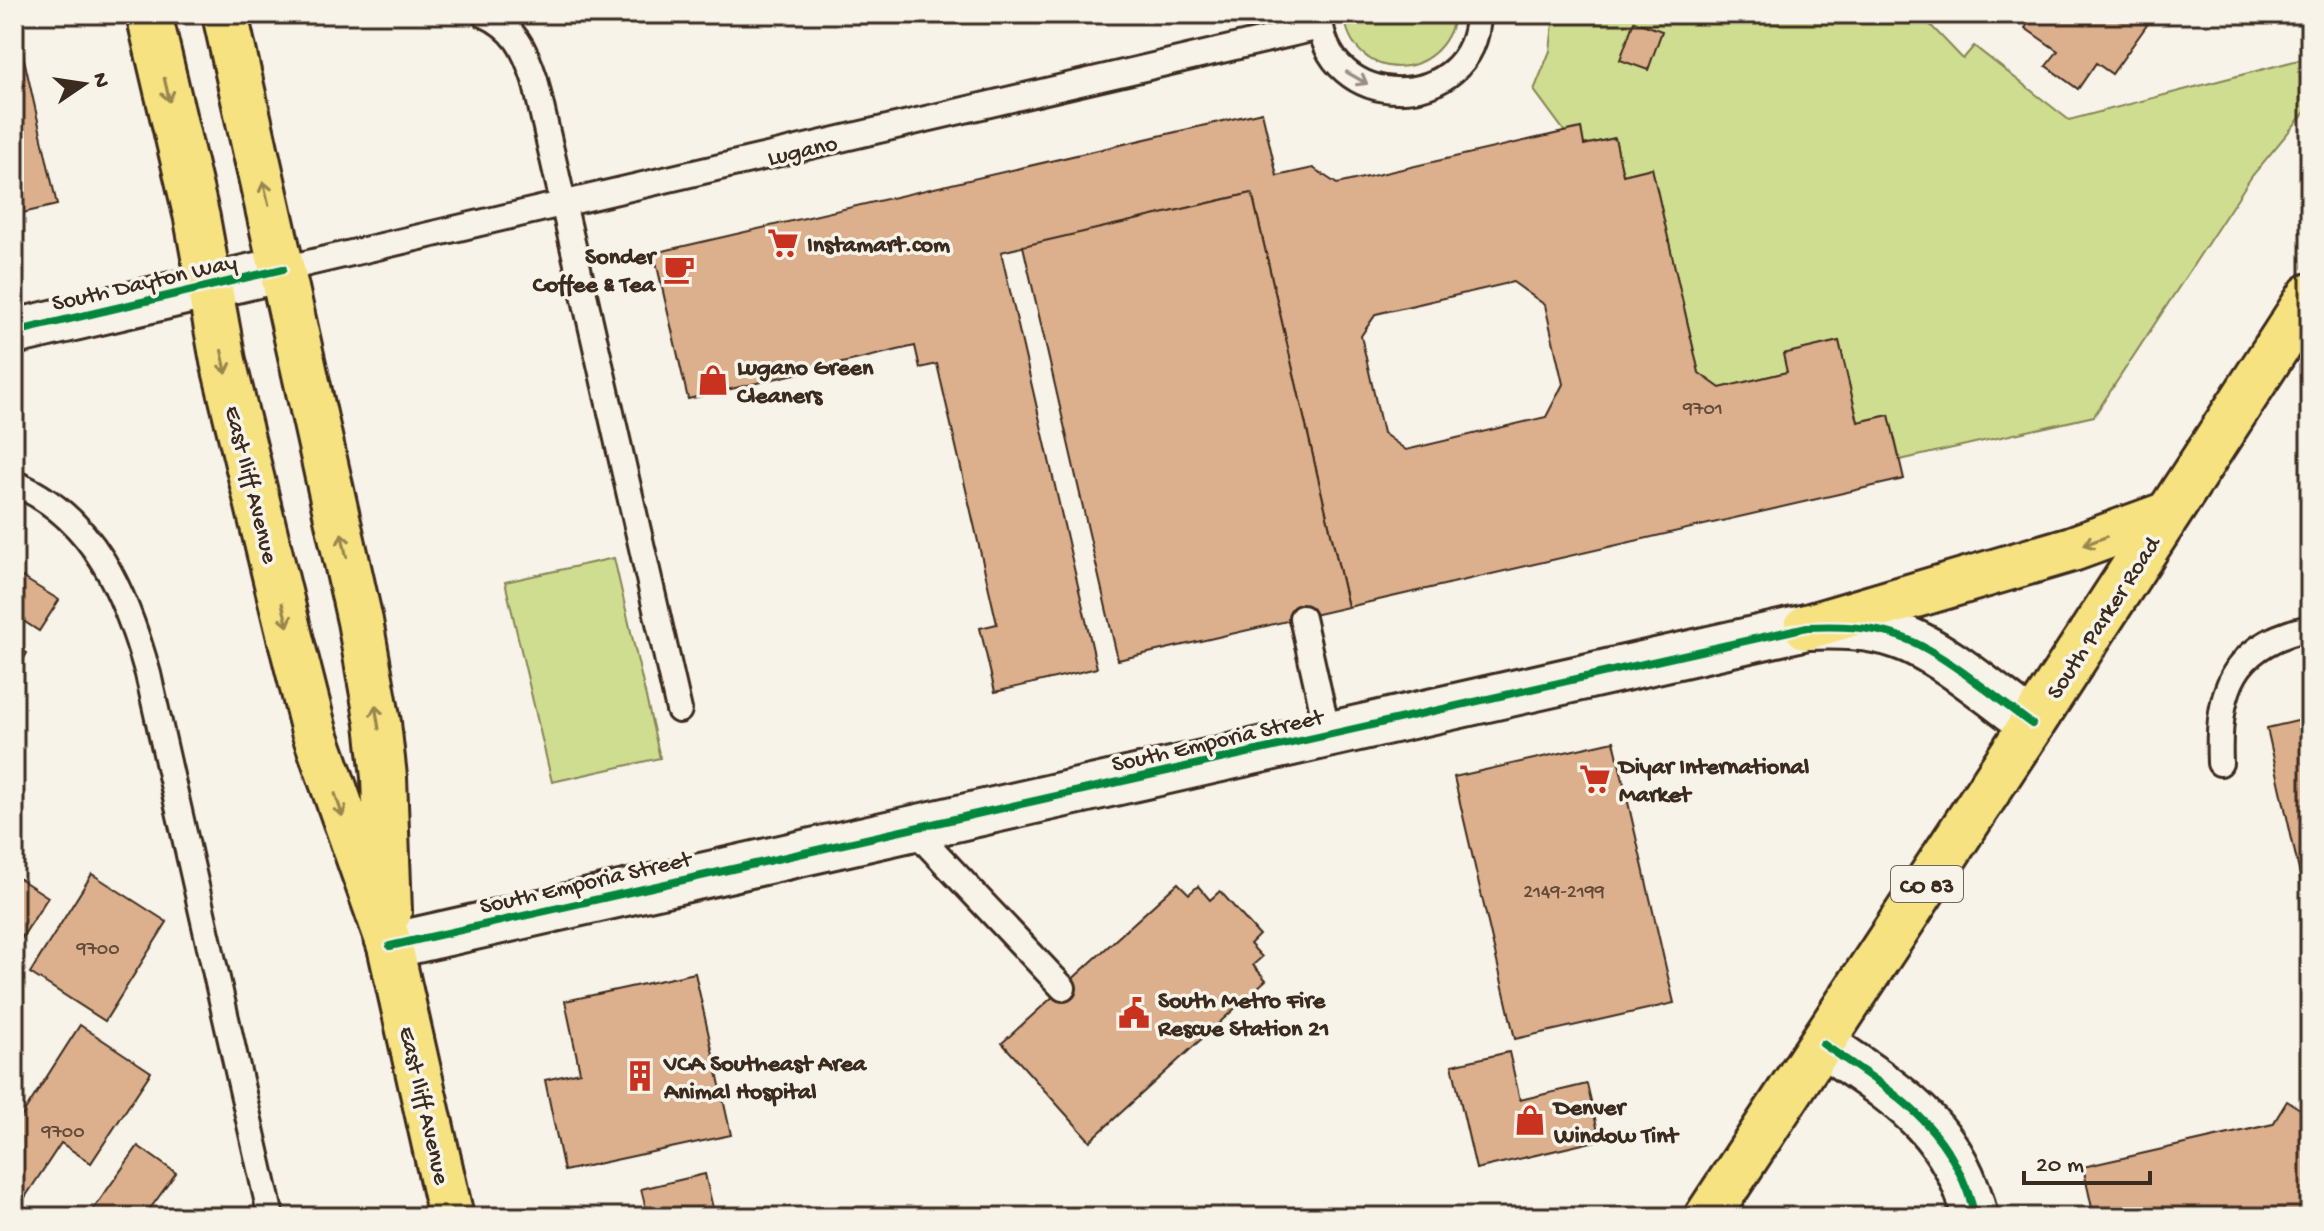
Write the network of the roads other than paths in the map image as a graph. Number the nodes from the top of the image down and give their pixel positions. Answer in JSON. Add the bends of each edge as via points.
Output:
{"nodes":[{"id":1,"x":149,"y":14,"type":"edge"},
{"id":2,"x":225,"y":14,"type":"edge"},
{"id":3,"x":484,"y":14,"type":"edge"},
{"id":4,"x":1478,"y":14,"type":"edge"},
{"id":5,"x":1320,"y":21,"type":"edge"},
{"id":6,"x":563,"y":206,"type":"junction"},
{"id":7,"x":283,"y":269,"type":"junction"},
{"id":8,"x":211,"y":286,"type":"junction"},
{"id":9,"x":2310,"y":296,"type":"edge"},
{"id":10,"x":14,"y":332,"type":"edge"},
{"id":11,"x":14,"y":483,"type":"edge"},
{"id":12,"x":2168,"y":514,"type":"junction"},
{"id":13,"x":1302,"y":618,"type":"dead end"},
{"id":14,"x":1807,"y":627,"type":"junction"},
{"id":15,"x":2310,"y":628,"type":"edge"},
{"id":16,"x":679,"y":710,"type":"dead end"},
{"id":17,"x":2032,"y":724,"type":"junction"},
{"id":18,"x":1328,"y":734,"type":"junction"},
{"id":19,"x":2220,"y":763,"type":"dead end"},
{"id":20,"x":912,"y":828,"type":"junction"},
{"id":21,"x":390,"y":946,"type":"junction"},
{"id":22,"x":1063,"y":988,"type":"dead end"},
{"id":23,"x":1823,"y":1044,"type":"junction"},
{"id":24,"x":271,"y":1217,"type":"edge"},
{"id":25,"x":451,"y":1217,"type":"edge"},
{"id":26,"x":1707,"y":1217,"type":"edge"},
{"id":27,"x":1975,"y":1217,"type":"edge"}],
"edges":[{"from":1,"to":8,"type":"main road","name":"East Iliff Avenue","one_way":true},
{"from":7,"to":2,"type":"main road","name":"East Iliff Avenue","one_way":true},
{"from":3,"to":6,"type":"lane","via":[[512,32],[525,51]]},
{"from":5,"to":4,"type":"lane","one_way":true,"via":[[1328,47],[1347,72],[1390,92],[1431,85],[1454,69],[1472,45]]},
{"from":5,"to":6,"type":"lane","name":"Lugano"},
{"from":6,"to":7,"type":"lane","name":"Lugano"},
{"from":6,"to":16,"type":"lane"},
{"from":7,"to":8,"type":"street","name":"South Dayton Way"},
{"from":21,"to":7,"type":"main road","name":"East Iliff Avenue","one_way":true,"via":[[388,830],[378,723]]},
{"from":8,"to":10,"type":"street","name":"South Dayton Way"},
{"from":8,"to":21,"type":"main road","name":"East Iliff Avenue","one_way":true,"via":[[223,361],[314,731]]},
{"from":9,"to":12,"type":"main road","name":"South Parker Road","number":"CO 83"},
{"from":11,"to":24,"type":"lane","via":[[50,502],[83,531],[106,563],[130,614]]},
{"from":12,"to":14,"type":"main road","one_way":true,"via":[[2072,549]]},
{"from":12,"to":17,"type":"main road","name":"South Parker Road","number":"CO 83"},
{"from":13,"to":18,"type":"lane"},
{"from":14,"to":17,"type":"street","name":"South Emporia Street","via":[[1863,628],[1904,638],[1948,662]]},
{"from":14,"to":18,"type":"street","name":"South Emporia Street"},
{"from":15,"to":19,"type":"lane","via":[[2264,642],[2248,655],[2221,712]]},
{"from":17,"to":23,"type":"main road","name":"South Parker Road","number":"CO 83"},
{"from":18,"to":20,"type":"street","name":"South Emporia Street"},
{"from":20,"to":21,"type":"street","name":"South Emporia Street"},
{"from":20,"to":22,"type":"lane"},
{"from":21,"to":25,"type":"main road","name":"East Iliff Avenue"},
{"from":23,"to":26,"type":"main road","name":"South Parker Road","number":"CO 83"},
{"from":23,"to":27,"type":"street","via":[[1920,1115],[1958,1165]]}]}
